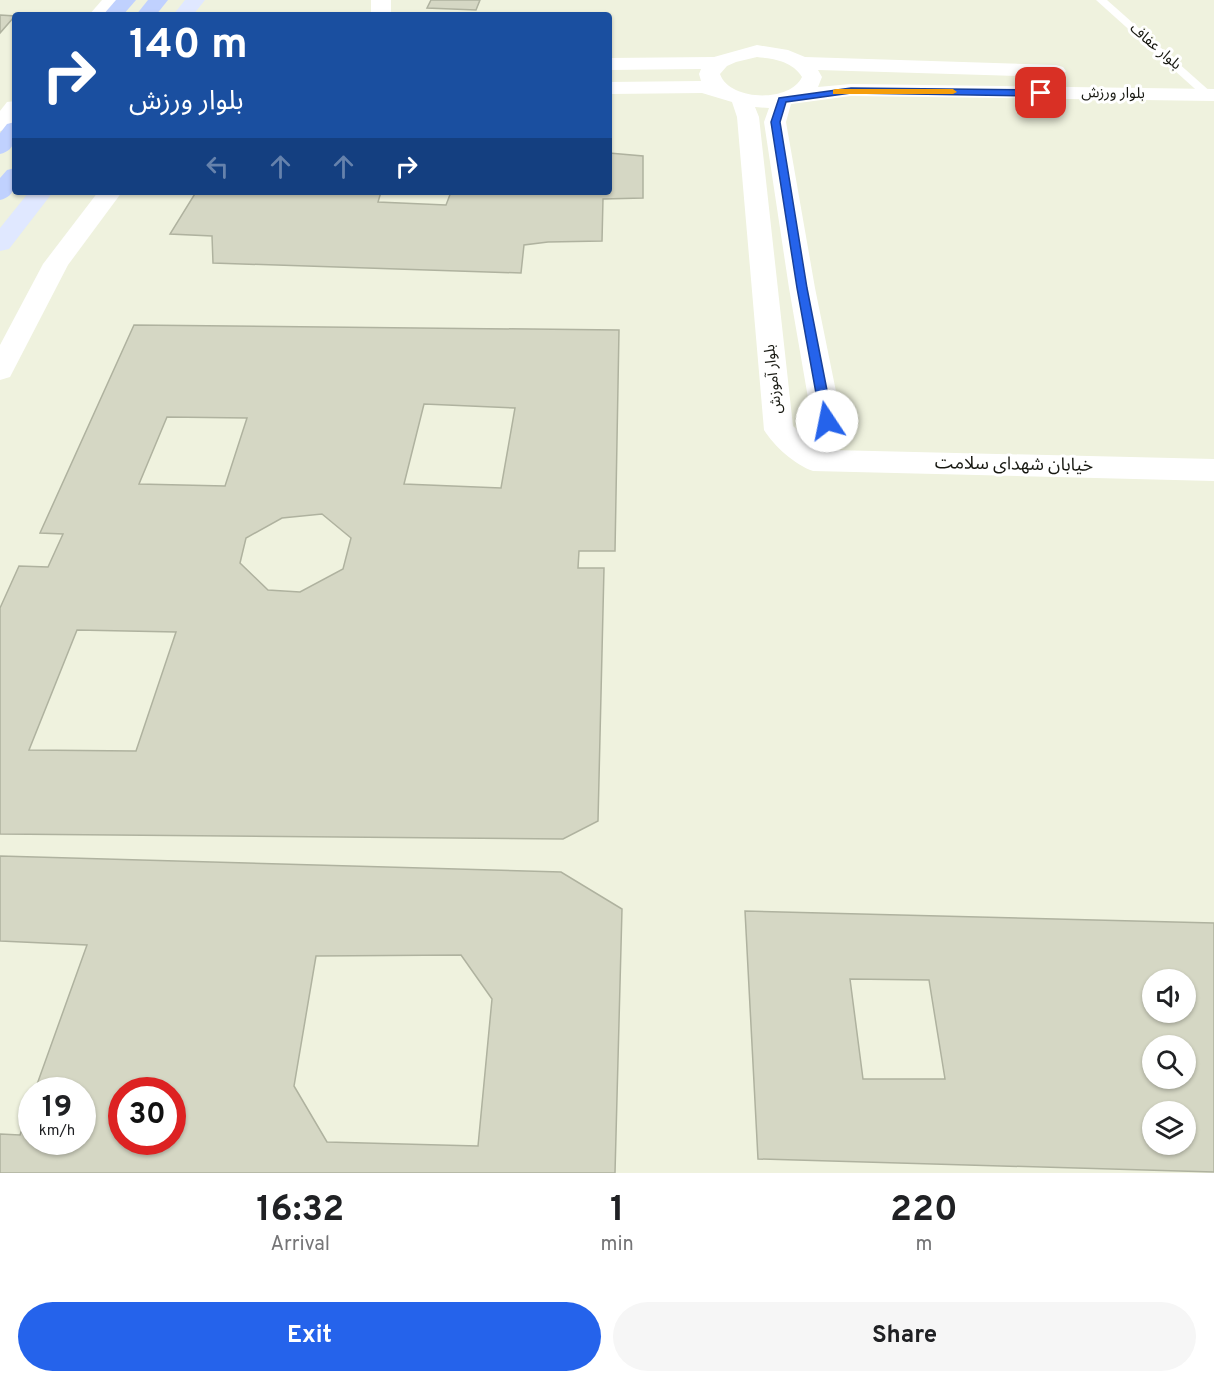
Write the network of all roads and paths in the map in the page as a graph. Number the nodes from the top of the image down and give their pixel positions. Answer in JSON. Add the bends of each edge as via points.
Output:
{"nodes":[{"id":1,"x":104,"y":0,"type":"edge"},
{"id":2,"x":158,"y":0,"type":"edge"},
{"id":3,"x":195,"y":0,"type":"edge"},
{"id":4,"x":1101,"y":0,"type":"edge"},
{"id":5,"x":118,"y":3,"type":"edge"},
{"id":6,"x":104,"y":12,"type":"edge"},
{"id":7,"x":148,"y":12,"type":"edge"},
{"id":8,"x":185,"y":12,"type":"edge"},
{"id":9,"x":716,"y":63,"type":"junction"},
{"id":10,"x":802,"y":63,"type":"junction"},
{"id":11,"x":612,"y":64,"type":"edge"},
{"id":12,"x":1072,"y":71,"type":"dead end"},
{"id":13,"x":1150,"y":72,"type":"dead end"},
{"id":14,"x":1184,"y":72,"type":"junction"},
{"id":15,"x":1214,"y":72,"type":"edge"},
{"id":16,"x":612,"y":88,"type":"edge"},
{"id":17,"x":1211,"y":95,"type":"edge"},
{"id":18,"x":736,"y":97,"type":"junction"},
{"id":19,"x":789,"y":98,"type":"junction"},
{"id":20,"x":12,"y":116,"type":"edge"},
{"id":21,"x":4,"y":137,"type":"edge"},
{"id":22,"x":12,"y":179,"type":"edge"},
{"id":23,"x":0,"y":193,"type":"edge"},
{"id":24,"x":39,"y":195,"type":"edge"},
{"id":25,"x":108,"y":195,"type":"edge"},
{"id":26,"x":0,"y":244,"type":"edge"},
{"id":27,"x":765,"y":287,"type":"junction"},
{"id":28,"x":802,"y":288,"type":"junction"},
{"id":29,"x":0,"y":371,"type":"edge"},
{"id":30,"x":813,"y":459,"type":"junction"},
{"id":31,"x":1214,"y":470,"type":"edge"}],
"edges":[{"from":1,"to":5,"type":"lane"},
{"from":2,"to":7,"type":"main road"},
{"from":3,"to":8,"type":"street"},
{"from":4,"to":14,"type":"lane","name":"بلوار عفاف"},
{"from":5,"to":6,"type":"street"},
{"from":9,"to":10,"type":"street","name":"بلوار ورزش","via":[[757,51]]},
{"from":9,"to":11,"type":"street","name":"بلوار ورزش"},
{"from":9,"to":18,"type":"street","via":[[711,76],[714,83]]},
{"from":10,"to":12,"type":"street","name":"بلوار ورزش"},
{"from":10,"to":19,"type":"street","via":[[812,77],[811,84]]},
{"from":13,"to":14,"type":"street","name":"بلوار ورزش"},
{"from":14,"to":15,"type":"street","name":"بلوار ورزش"},
{"from":14,"to":17,"type":"lane","name":"بلوار عفاف"},
{"from":16,"to":18,"type":"street","name":"بلوار ورزش","via":[[703,87]]},
{"from":17,"to":19,"type":"street","name":"بلوار ورزش","via":[[851,90]]},
{"from":18,"to":19,"type":"street","name":"بلوار ورزش","via":[[767,101]]},
{"from":18,"to":27,"type":"street","name":"بلوار آموزش","via":[[748,117]]},
{"from":19,"to":28,"type":"street","via":[[775,122]]},
{"from":20,"to":21,"type":"street"},
{"from":22,"to":23,"type":"main road"},
{"from":24,"to":26,"type":"street"},
{"from":25,"to":29,"type":"street","via":[[56,264]]},
{"from":27,"to":28,"type":"street"},
{"from":27,"to":30,"type":"street","name":"بلوار آموزش","via":[[779,430]]},
{"from":28,"to":30,"type":"street","via":[[827,421]]},
{"from":30,"to":31,"type":"street","name":"خیابان شهدای سلامت"}]}
